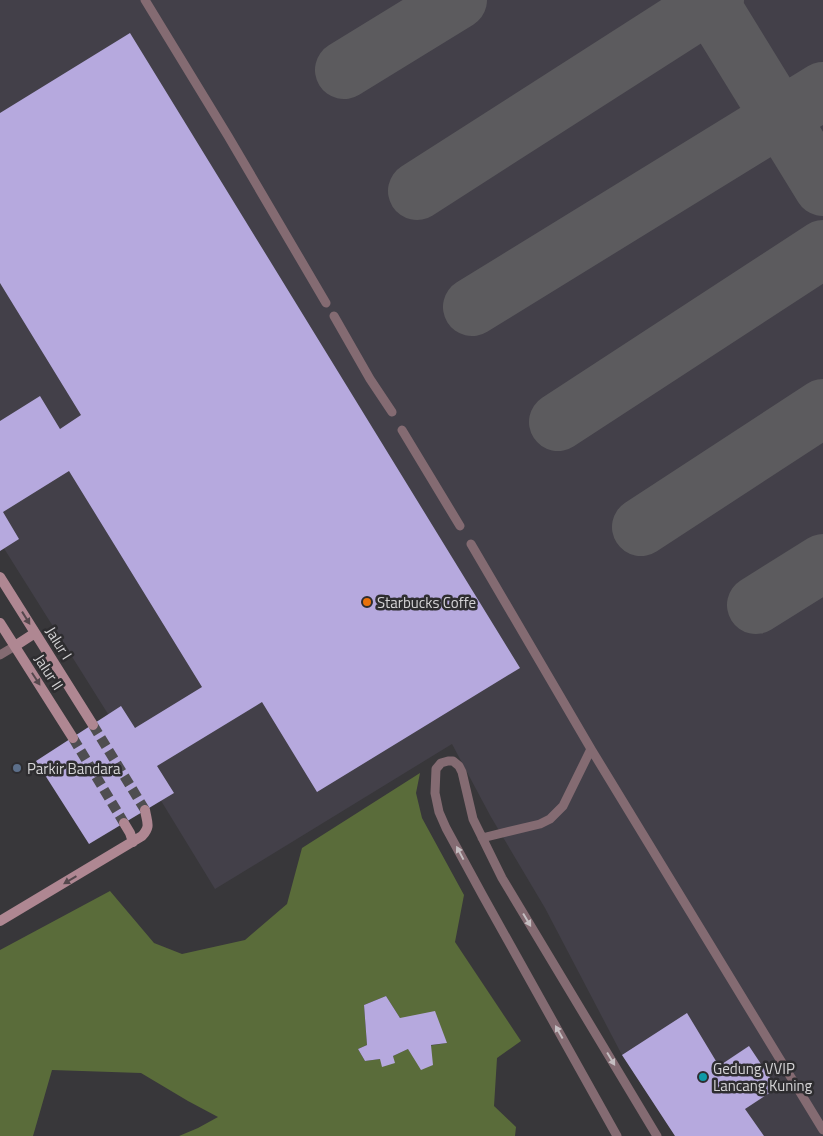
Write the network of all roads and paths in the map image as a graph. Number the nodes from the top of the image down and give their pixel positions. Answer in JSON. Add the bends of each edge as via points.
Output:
{"nodes":[{"id":1,"x":145,"y":0,"type":"edge"},
{"id":2,"x":326,"y":303,"type":"dead end"},
{"id":3,"x":334,"y":316,"type":"dead end"},
{"id":4,"x":392,"y":412,"type":"dead end"},
{"id":5,"x":402,"y":430,"type":"dead end"},
{"id":6,"x":460,"y":526,"type":"dead end"},
{"id":7,"x":471,"y":544,"type":"dead end"},
{"id":8,"x":0,"y":577,"type":"edge"},
{"id":9,"x":0,"y":623,"type":"edge"},
{"id":10,"x":35,"y":633,"type":"junction"},
{"id":11,"x":15,"y":646,"type":"junction"},
{"id":12,"x":0,"y":655,"type":"edge"},
{"id":13,"x":93,"y":725,"type":"tunnel mouth"},
{"id":14,"x":73,"y":738,"type":"tunnel mouth"},
{"id":15,"x":591,"y":749,"type":"junction"},
{"id":16,"x":145,"y":810,"type":"tunnel mouth"},
{"id":17,"x":124,"y":823,"type":"tunnel mouth"},
{"id":18,"x":482,"y":838,"type":"junction"},
{"id":19,"x":133,"y":842,"type":"junction"},
{"id":20,"x":0,"y":921,"type":"edge"},
{"id":21,"x":823,"y":1130,"type":"edge"},
{"id":22,"x":617,"y":1136,"type":"edge"},
{"id":23,"x":657,"y":1136,"type":"edge"}],
"edges":[{"from":1,"to":2,"type":"lane"},
{"from":3,"to":4,"type":"lane"},
{"from":5,"to":6,"type":"lane"},
{"from":7,"to":15,"type":"lane"},
{"from":8,"to":10,"type":"street","name":"Jalur I","one_way":true},
{"from":9,"to":11,"type":"street","name":"Jalur II"},
{"from":10,"to":11,"type":"street"},
{"from":10,"to":13,"type":"street","name":"Jalur I"},
{"from":11,"to":12,"type":"lane"},
{"from":11,"to":14,"type":"street","name":"Jalur II","one_way":true},
{"from":15,"to":18,"type":"lane","via":[[563,806],[550,818],[540,824]]},
{"from":15,"to":21,"type":"lane"},
{"from":16,"to":19,"type":"street","via":[[148,830]]},
{"from":17,"to":19,"type":"street"},
{"from":22,"to":18,"type":"lane","one_way":true,"via":[[446,828],[435,793],[436,769],[441,762],[453,762],[459,766],[473,819]]},
{"from":18,"to":23,"type":"lane","one_way":true,"via":[[502,878]]},
{"from":19,"to":20,"type":"street","one_way":true}]}
